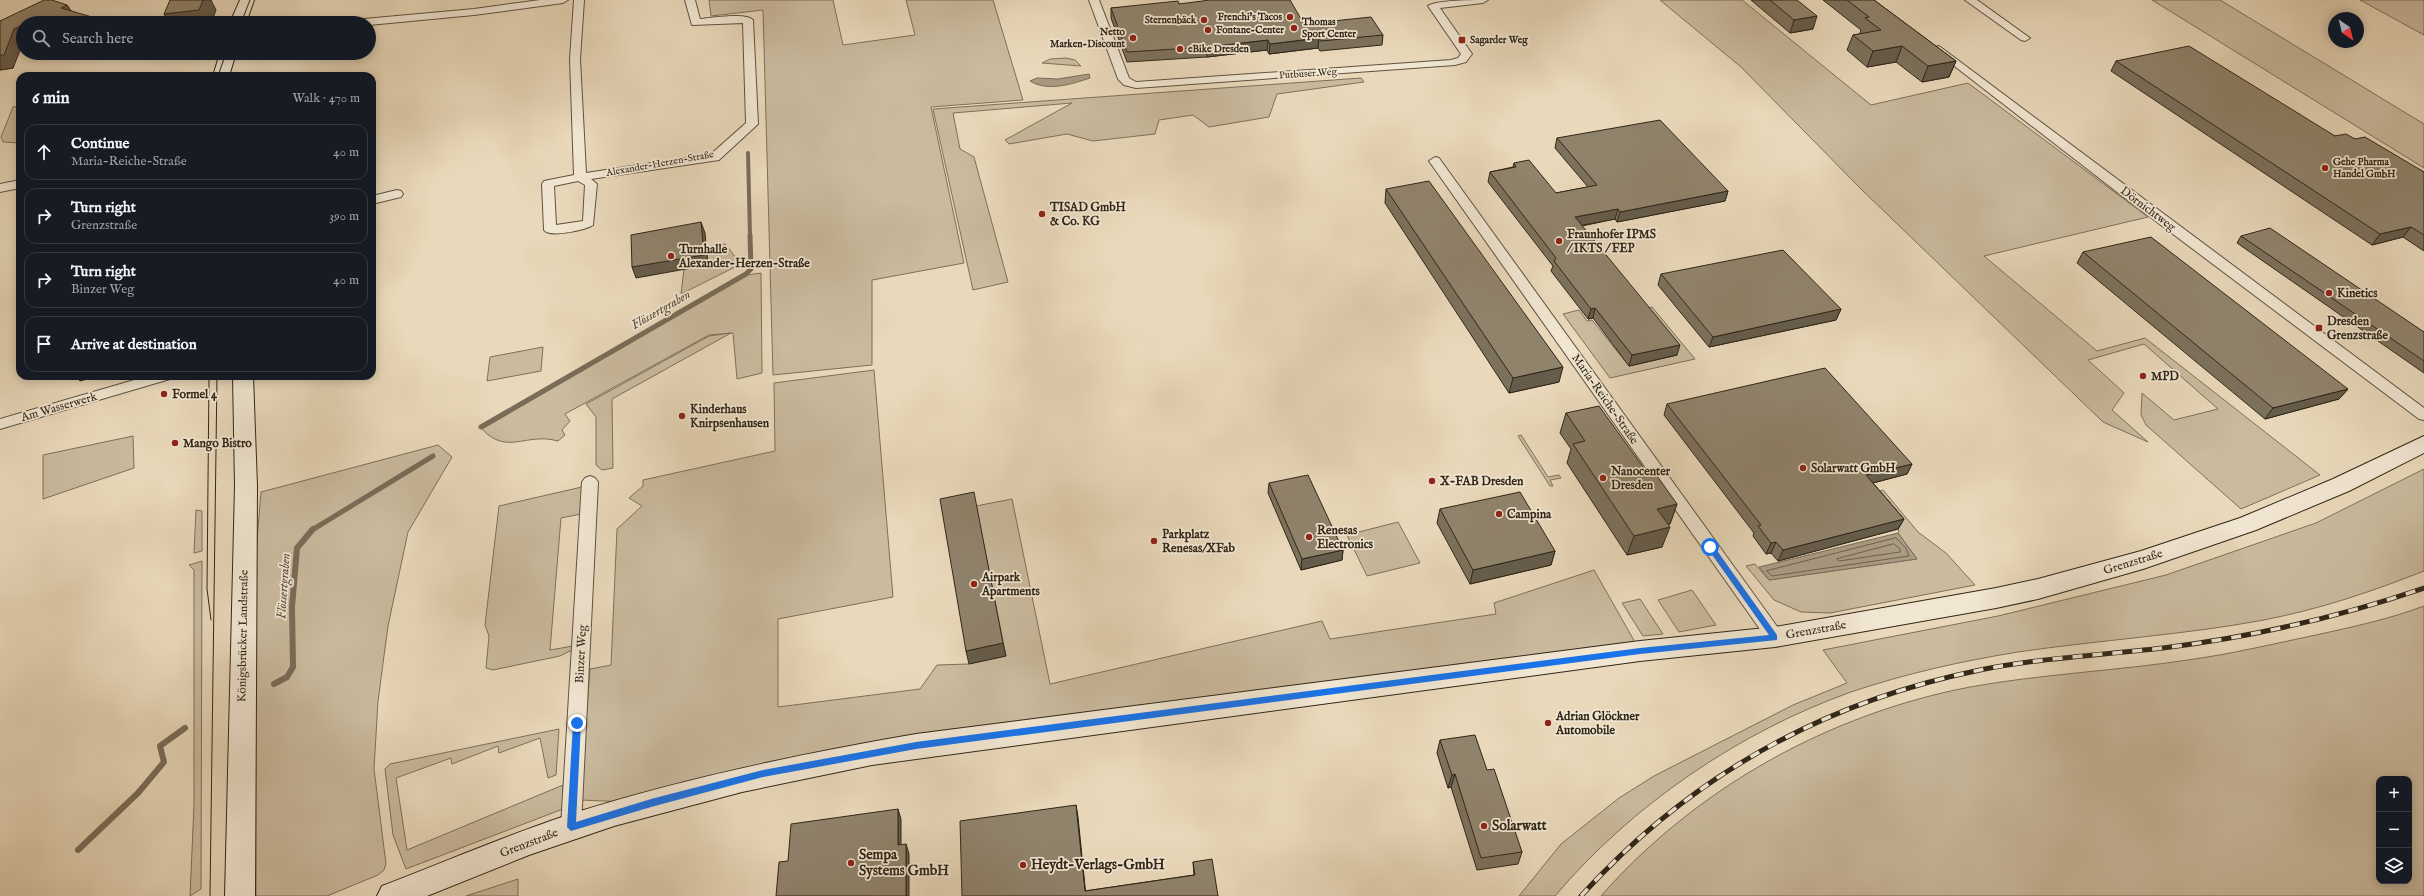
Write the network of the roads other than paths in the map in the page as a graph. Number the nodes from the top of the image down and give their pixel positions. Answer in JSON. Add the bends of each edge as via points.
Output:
{"nodes":[{"id":1,"x":246,"y":0,"type":"edge"},
{"id":2,"x":563,"y":0,"type":"edge"},
{"id":3,"x":578,"y":0,"type":"edge"},
{"id":4,"x":690,"y":0,"type":"edge"},
{"id":5,"x":1094,"y":0,"type":"edge"},
{"id":6,"x":1483,"y":0,"type":"edge"},
{"id":7,"x":1970,"y":0,"type":"edge"},
{"id":8,"x":240,"y":16,"type":"edge"},
{"id":9,"x":376,"y":21,"type":"edge"},
{"id":10,"x":2025,"y":38,"type":"dead end"},
{"id":11,"x":1931,"y":43,"type":"edge"},
{"id":12,"x":226,"y":60,"type":"edge"},
{"id":13,"x":222,"y":72,"type":"edge"},
{"id":14,"x":1435,"y":161,"type":"dead end"},
{"id":15,"x":580,"y":177,"type":"junction"},
{"id":16,"x":16,"y":185,"type":"edge"},
{"id":17,"x":0,"y":188,"type":"edge"},
{"id":18,"x":397,"y":194,"type":"dead end"},
{"id":19,"x":376,"y":199,"type":"edge"},
{"id":20,"x":151,"y":380,"type":"edge"},
{"id":21,"x":242,"y":380,"type":"edge"},
{"id":22,"x":2424,"y":415,"type":"edge"},
{"id":23,"x":0,"y":424,"type":"edge"},
{"id":24,"x":2424,"y":444,"type":"edge"},
{"id":25,"x":590,"y":482,"type":"dead end"},
{"id":26,"x":1775,"y":638,"type":"junction"},
{"id":27,"x":571,"y":827,"type":"junction"},
{"id":28,"x":240,"y":896,"type":"edge"},
{"id":29,"x":392,"y":896,"type":"edge"}],
"edges":[{"from":1,"to":8,"type":"main road"},
{"from":2,"to":9,"type":"street","via":[[474,12]]},
{"from":3,"to":15,"type":"street","via":[[576,59]]},
{"from":4,"to":15,"type":"street","name":"Alexander-Herzen-Straße","via":[[696,23],[748,20],[752,124],[715,157]]},
{"from":5,"to":6,"type":"street","name":"Putbuser Weg","via":[[1124,78],[1128,84],[1136,85],[1451,63],[1462,60],[1467,54],[1433,6]]},
{"from":7,"to":10,"type":"street"},
{"from":11,"to":22,"type":"street","name":"Dörnichtweg","via":[[2125,192]]},
{"from":12,"to":13,"type":"main road"},
{"from":14,"to":26,"type":"street","name":"Maria-Reiche-Straße"},
{"from":15,"to":15,"type":"street","name":"Alexander-Herzen-Straße","via":[[548,184],[550,230],[584,226],[589,222],[591,184]]},
{"from":16,"to":17,"type":"street"},
{"from":18,"to":19,"type":"street"},
{"from":20,"to":23,"type":"street","name":"Am Wasserwerk"},
{"from":21,"to":28,"type":"main road","name":"Königsbrücker Landstraße","via":[[246,486]]},
{"from":24,"to":26,"type":"main road","name":"Grenzstraße","via":[[2341,485],[2248,524],[2143,560],[2038,589]]},
{"from":25,"to":27,"type":"street","name":"Binzer Weg"},
{"from":26,"to":27,"type":"main road","name":"Grenzstraße","via":[[1640,651],[916,746],[763,774]]},
{"from":27,"to":29,"type":"main road","name":"Grenzstraße"}]}
